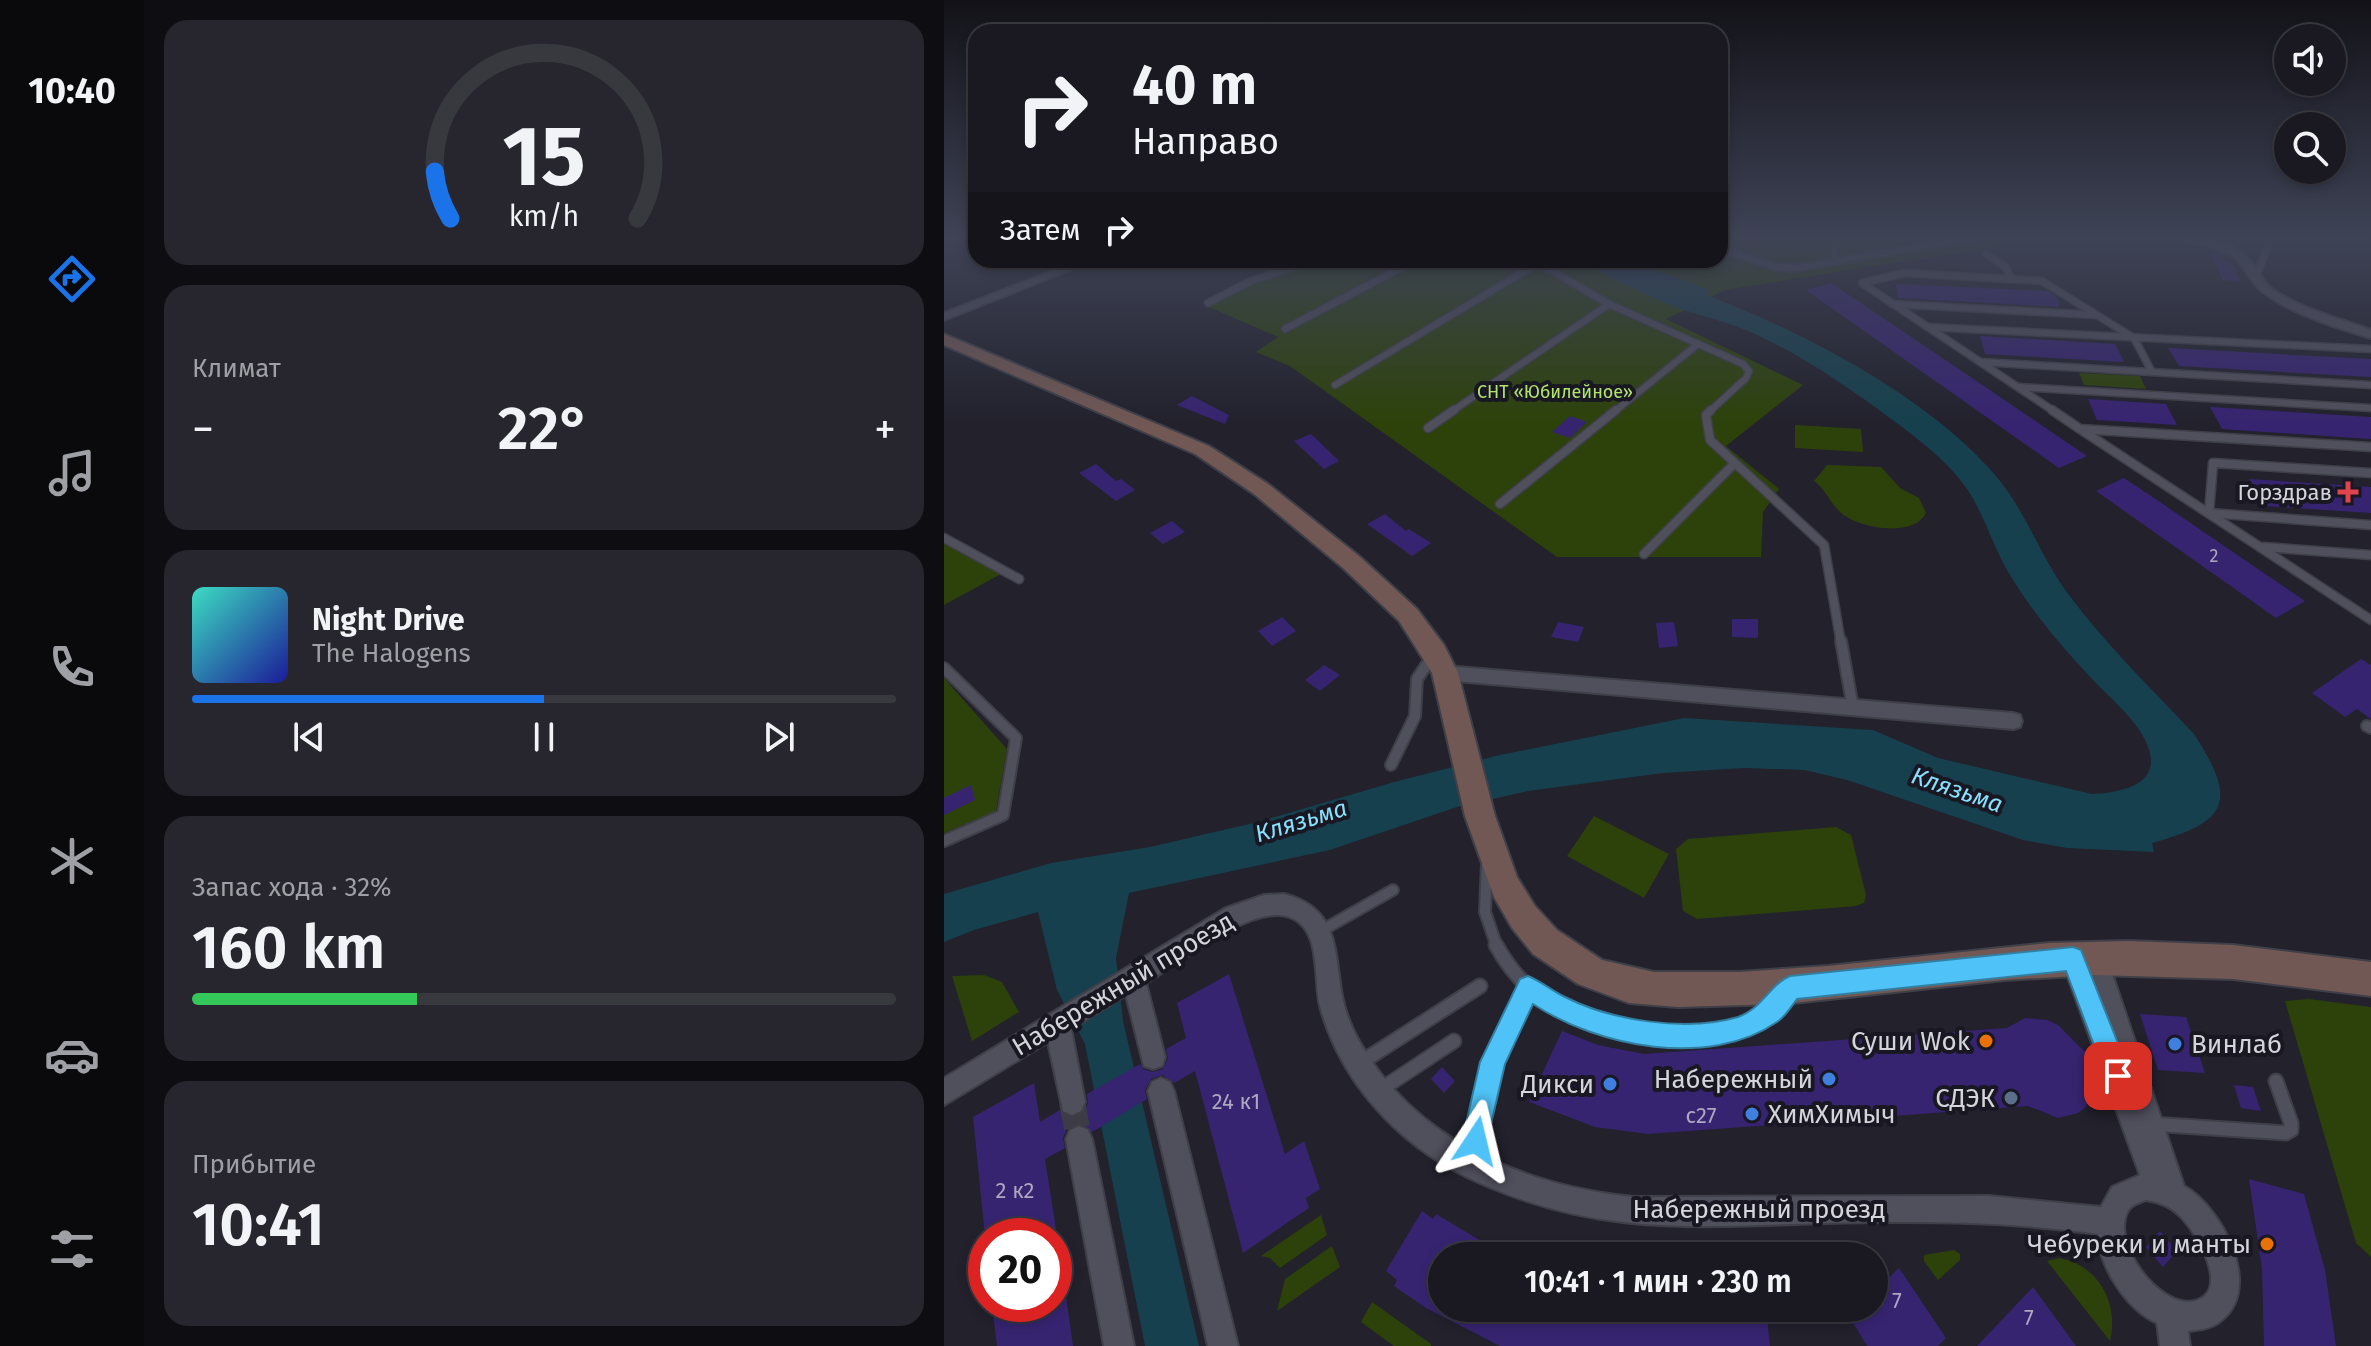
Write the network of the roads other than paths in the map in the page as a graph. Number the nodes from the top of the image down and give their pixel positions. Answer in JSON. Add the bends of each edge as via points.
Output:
{"nodes":[{"id":1,"x":991,"y":299,"type":"edge"},
{"id":2,"x":1216,"y":299,"type":"edge"},
{"id":3,"x":1342,"y":299,"type":"edge"},
{"id":4,"x":1476,"y":299,"type":"edge"},
{"id":5,"x":1600,"y":299,"type":"edge"},
{"id":6,"x":1883,"y":299,"type":"edge"},
{"id":7,"x":2072,"y":299,"type":"edge"},
{"id":8,"x":2282,"y":299,"type":"edge"},
{"id":9,"x":1208,"y":303,"type":"dead end"},
{"id":10,"x":1888,"y":303,"type":"junction"},
{"id":11,"x":1609,"y":304,"type":"junction"},
{"id":12,"x":2098,"y":315,"type":"junction"},
{"id":13,"x":944,"y":317,"type":"edge"},
{"id":14,"x":1924,"y":326,"type":"junction"},
{"id":15,"x":1285,"y":329,"type":"dead end"},
{"id":16,"x":2371,"y":334,"type":"edge"},
{"id":17,"x":2134,"y":338,"type":"junction"},
{"id":18,"x":944,"y":339,"type":"edge"},
{"id":19,"x":1698,"y":344,"type":"junction"},
{"id":20,"x":2371,"y":349,"type":"edge"},
{"id":21,"x":1978,"y":362,"type":"junction"},
{"id":22,"x":2152,"y":372,"type":"junction"},
{"id":23,"x":1335,"y":385,"type":"dead end"},
{"id":24,"x":2371,"y":385,"type":"edge"},
{"id":25,"x":2016,"y":387,"type":"junction"},
{"id":26,"x":2371,"y":408,"type":"edge"},
{"id":27,"x":1428,"y":428,"type":"dead end"},
{"id":28,"x":2080,"y":429,"type":"junction"},
{"id":29,"x":2371,"y":447,"type":"edge"},
{"id":30,"x":1734,"y":464,"type":"junction"},
{"id":31,"x":2371,"y":473,"type":"edge"},
{"id":32,"x":1500,"y":504,"type":"dead end"},
{"id":33,"x":2209,"y":513,"type":"junction"},
{"id":34,"x":2371,"y":525,"type":"edge"},
{"id":35,"x":944,"y":538,"type":"edge"},
{"id":36,"x":2260,"y":547,"type":"junction"},
{"id":37,"x":1644,"y":554,"type":"dead end"},
{"id":38,"x":2371,"y":555,"type":"edge"},
{"id":39,"x":1019,"y":579,"type":"dead end"},
{"id":40,"x":2371,"y":619,"type":"edge"},
{"id":41,"x":1435,"y":652,"type":"junction"},
{"id":42,"x":944,"y":668,"type":"edge"},
{"id":43,"x":1445,"y":673,"type":"junction"},
{"id":44,"x":1853,"y":708,"type":"junction"},
{"id":45,"x":2013,"y":721,"type":"dead end"},
{"id":46,"x":1391,"y":765,"type":"dead end"},
{"id":47,"x":944,"y":841,"type":"edge"},
{"id":48,"x":1489,"y":844,"type":"junction"},
{"id":49,"x":1393,"y":890,"type":"dead end"},
{"id":50,"x":1319,"y":932,"type":"junction"},
{"id":51,"x":2084,"y":958,"type":"junction"},
{"id":52,"x":1129,"y":979,"type":"junction"},
{"id":53,"x":2371,"y":979,"type":"edge"},
{"id":54,"x":1480,"y":986,"type":"dead end"},
{"id":55,"x":1528,"y":988,"type":"junction"},
{"id":56,"x":1790,"y":988,"type":"junction"},
{"id":57,"x":1060,"y":1021,"type":"junction"},
{"id":58,"x":1454,"y":1041,"type":"dead end"},
{"id":59,"x":1153,"y":1057,"type":"dead end"},
{"id":60,"x":1360,"y":1063,"type":"junction"},
{"id":61,"x":2276,"y":1081,"type":"dead end"},
{"id":62,"x":1380,"y":1090,"type":"junction"},
{"id":63,"x":1161,"y":1091,"type":"dead end"},
{"id":64,"x":944,"y":1092,"type":"edge"},
{"id":65,"x":1072,"y":1102,"type":"tunnel mouth"},
{"id":66,"x":2152,"y":1124,"type":"junction"},
{"id":67,"x":1079,"y":1139,"type":"tunnel mouth"},
{"id":68,"x":1473,"y":1166,"type":"junction"},
{"id":69,"x":2165,"y":1191,"type":"junction"},
{"id":70,"x":2111,"y":1222,"type":"junction"},
{"id":71,"x":2171,"y":1315,"type":"junction"},
{"id":72,"x":1119,"y":1346,"type":"edge"},
{"id":73,"x":1223,"y":1346,"type":"edge"},
{"id":74,"x":2175,"y":1346,"type":"edge"}],
"edges":[{"from":1,"to":13,"type":"street"},
{"from":2,"to":9,"type":"lane"},
{"from":3,"to":15,"type":"lane"},
{"from":4,"to":23,"type":"lane"},
{"from":5,"to":11,"type":"lane"},
{"from":6,"to":10,"type":"lane"},
{"from":7,"to":12,"type":"lane"},
{"from":8,"to":16,"type":"street"},
{"from":10,"to":12,"type":"lane"},
{"from":10,"to":14,"type":"lane"},
{"from":11,"to":19,"type":"lane"},
{"from":11,"to":27,"type":"lane"},
{"from":12,"to":17,"type":"lane"},
{"from":14,"to":17,"type":"lane"},
{"from":14,"to":21,"type":"lane"},
{"from":17,"to":20,"type":"lane"},
{"from":17,"to":22,"type":"lane"},
{"from":18,"to":41,"type":"main road","via":[[1202,450],[1261,489],[1351,562],[1408,615]]},
{"from":19,"to":30,"type":"lane","via":[[1749,371],[1706,415],[1710,440]]},
{"from":19,"to":32,"type":"lane"},
{"from":21,"to":22,"type":"lane"},
{"from":21,"to":25,"type":"lane"},
{"from":22,"to":24,"type":"lane"},
{"from":25,"to":26,"type":"lane"},
{"from":25,"to":28,"type":"lane"},
{"from":28,"to":29,"type":"lane"},
{"from":28,"to":33,"type":"lane"},
{"from":30,"to":37,"type":"lane"},
{"from":30,"to":44,"type":"lane","via":[[1824,545]]},
{"from":31,"to":33,"type":"lane","via":[[2213,463]]},
{"from":33,"to":34,"type":"lane"},
{"from":33,"to":36,"type":"lane"},
{"from":35,"to":39,"type":"lane"},
{"from":36,"to":38,"type":"lane"},
{"from":36,"to":40,"type":"lane"},
{"from":41,"to":43,"type":"main road"},
{"from":41,"to":46,"type":"lane","via":[[1417,679],[1415,716]]},
{"from":42,"to":47,"type":"lane","via":[[1016,738],[1003,815]]},
{"from":43,"to":44,"type":"street"},
{"from":43,"to":48,"type":"main road"},
{"from":44,"to":45,"type":"street"},
{"from":48,"to":55,"type":"lane","via":[[1484,915],[1497,945]]},
{"from":48,"to":56,"type":"main road","via":[[1510,898],[1526,920],[1544,941],[1592,974],[1641,988]]},
{"from":49,"to":50,"type":"lane"},
{"from":50,"to":52,"type":"street","name":"Набережный проезд","via":[[1305,913],[1290,906],[1255,907]]},
{"from":50,"to":60,"type":"street","name":"Набережный проезд","via":[[1333,1008]]},
{"from":51,"to":53,"type":"main road","via":[[2168,956]]},
{"from":51,"to":56,"type":"main road"},
{"from":51,"to":66,"type":"street"},
{"from":51,"to":69,"type":"street","via":[[2149,1158]]},
{"from":52,"to":57,"type":"street","name":"Набережный проезд"},
{"from":52,"to":59,"type":"street"},
{"from":54,"to":60,"type":"lane"},
{"from":55,"to":56,"type":"lane","via":[[1602,1025],[1649,1035],[1742,1028],[1771,1012]]},
{"from":55,"to":68,"type":"lane","via":[[1493,1062]]},
{"from":57,"to":64,"type":"street","name":"Набережный проезд"},
{"from":57,"to":65,"type":"street"},
{"from":58,"to":62,"type":"lane"},
{"from":60,"to":62,"type":"street","name":"Набережный проезд"},
{"from":61,"to":66,"type":"lane","via":[[2291,1123],[2286,1133]]},
{"from":62,"to":68,"type":"street","name":"Набережный проезд","via":[[1416,1128]]},
{"from":63,"to":73,"type":"street"},
{"from":66,"to":69,"type":"street"},
{"from":67,"to":72,"type":"street"},
{"from":68,"to":70,"type":"street","name":"Набережный проезд","via":[[1558,1198],[1633,1211],[2012,1210]]},
{"from":69,"to":70,"type":"street","via":[[2146,1186],[2129,1190],[2118,1200]]},
{"from":69,"to":71,"type":"street","via":[[2189,1205],[2214,1238],[2224,1276],[2223,1294],[2203,1316]]},
{"from":70,"to":71,"type":"street","via":[[2114,1252],[2130,1283]]},
{"from":71,"to":74,"type":"street"}]}
